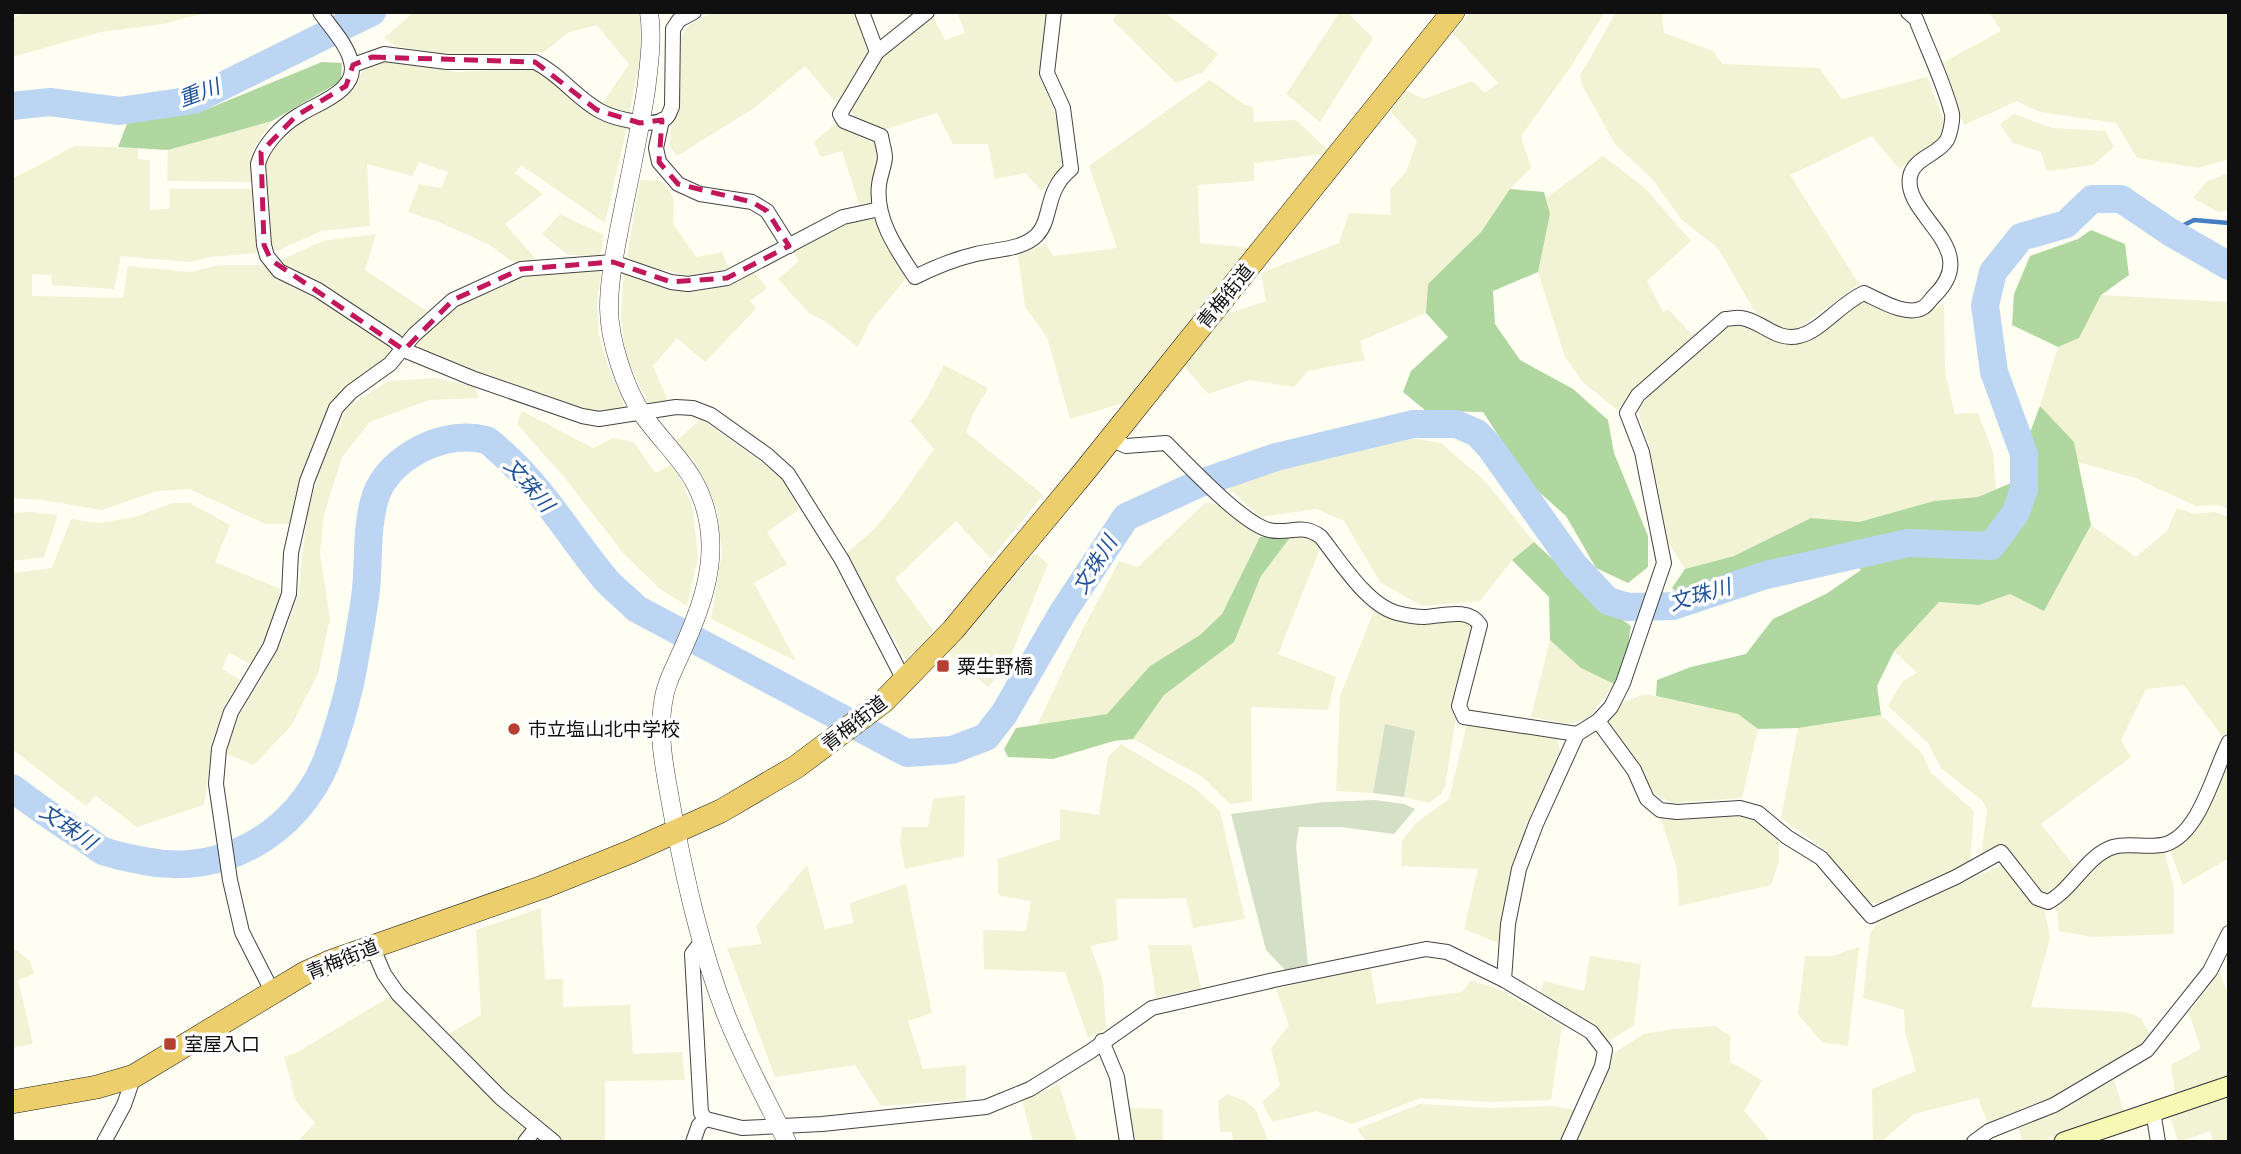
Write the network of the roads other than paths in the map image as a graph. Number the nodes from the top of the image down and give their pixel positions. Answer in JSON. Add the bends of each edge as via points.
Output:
{"nodes":[{"id":1,"x":320,"y":12,"type":"edge"},
{"id":2,"x":649,"y":12,"type":"edge"},
{"id":3,"x":694,"y":12,"type":"edge"},
{"id":4,"x":862,"y":12,"type":"edge"},
{"id":5,"x":927,"y":12,"type":"edge"},
{"id":6,"x":1054,"y":12,"type":"edge"},
{"id":7,"x":1453,"y":12,"type":"edge"},
{"id":8,"x":1908,"y":12,"type":"edge"},
{"id":9,"x":877,"y":52,"type":"junction"},
{"id":10,"x":350,"y":59,"type":"junction"},
{"id":11,"x":662,"y":120,"type":"junction"},
{"id":12,"x":640,"y":122,"type":"junction"},
{"id":13,"x":880,"y":209,"type":"junction"},
{"id":14,"x":789,"y":246,"type":"junction"},
{"id":15,"x":613,"y":262,"type":"junction"},
{"id":16,"x":404,"y":350,"type":"junction"},
{"id":17,"x":641,"y":413,"type":"junction"},
{"id":18,"x":1110,"y":439,"type":"junction"},
{"id":19,"x":904,"y":680,"type":"junction"},
{"id":20,"x":1598,"y":721,"type":"junction"},
{"id":21,"x":1577,"y":734,"type":"junction"},
{"id":22,"x":2229,"y":742,"type":"edge"},
{"id":23,"x":676,"y":832,"type":"junction"},
{"id":24,"x":2229,"y":933,"type":"edge"},
{"id":25,"x":702,"y":941,"type":"junction"},
{"id":26,"x":372,"y":946,"type":"junction"},
{"id":27,"x":1504,"y":980,"type":"junction"},
{"id":28,"x":272,"y":991,"type":"junction"},
{"id":29,"x":1102,"y":1041,"type":"junction"},
{"id":30,"x":134,"y":1076,"type":"junction"},
{"id":31,"x":2229,"y":1086,"type":"edge"},
{"id":32,"x":12,"y":1102,"type":"edge"},
{"id":33,"x":2153,"y":1111,"type":"junction"},
{"id":34,"x":706,"y":1119,"type":"junction"},
{"id":35,"x":536,"y":1128,"type":"junction"},
{"id":36,"x":783,"y":1134,"type":"edge"},
{"id":37,"x":104,"y":1142,"type":"edge"},
{"id":38,"x":526,"y":1142,"type":"edge"},
{"id":39,"x":554,"y":1142,"type":"edge"},
{"id":40,"x":693,"y":1142,"type":"edge"},
{"id":41,"x":1126,"y":1142,"type":"edge"},
{"id":42,"x":1568,"y":1142,"type":"edge"},
{"id":43,"x":1974,"y":1142,"type":"edge"},
{"id":44,"x":2064,"y":1142,"type":"edge"},
{"id":45,"x":2158,"y":1142,"type":"edge"}],
"edges":[{"from":1,"to":10,"type":"street"},
{"from":2,"to":12,"type":"street","via":[[650,56]]},
{"from":3,"to":11,"type":"street","via":[[673,29],[672,107]]},
{"from":4,"to":9,"type":"street"},
{"from":5,"to":9,"type":"street"},
{"from":6,"to":13,"type":"street","via":[[1047,74],[1063,108],[1071,169],[1054,189],[1040,232],[1027,244],[976,254],[915,277]]},
{"from":7,"to":18,"type":"highway","name":"青梅街道"},
{"from":8,"to":20,"type":"street","via":[[1916,19],[1953,117],[1947,141],[1914,166],[1910,177],[1917,202],[1946,246],[1948,277],[1922,308],[1907,310],[1864,293],[1799,336],[1785,337],[1743,318],[1725,319],[1638,395],[1627,413],[1642,452],[1664,563],[1623,683]]},
{"from":9,"to":13,"type":"street","via":[[840,114],[844,121],[881,136],[885,157]]},
{"from":10,"to":12,"type":"street","via":[[384,54],[447,62],[535,62],[597,110]]},
{"from":10,"to":16,"type":"street","via":[[352,78],[346,86],[296,116],[261,152],[264,245],[279,271],[318,290]]},
{"from":11,"to":12,"type":"street"},
{"from":11,"to":14,"type":"street","via":[[656,148],[659,162],[678,184],[700,194],[752,202],[767,211]]},
{"from":12,"to":15,"type":"street"},
{"from":13,"to":14,"type":"street","via":[[843,217]]},
{"from":14,"to":15,"type":"street","via":[[727,278],[688,284]]},
{"from":15,"to":16,"type":"street","via":[[521,269],[453,300]]},
{"from":15,"to":17,"type":"street","via":[[610,324],[619,362]]},
{"from":16,"to":17,"type":"street","via":[[582,416],[599,419]]},
{"from":16,"to":28,"type":"street","via":[[336,408],[307,481],[290,553],[289,594],[270,647],[231,712],[219,748],[216,784],[230,880],[242,932]]},
{"from":17,"to":19,"type":"street","via":[[676,407],[711,415],[788,474],[842,560]]},
{"from":17,"to":23,"type":"street","via":[[687,467],[709,525],[710,552],[700,611],[662,704],[663,764]]},
{"from":18,"to":19,"type":"highway","name":"青梅街道","via":[[953,630]]},
{"from":18,"to":21,"type":"street","via":[[1126,446],[1166,443],[1224,499],[1269,530],[1311,529],[1373,601],[1394,612],[1475,617],[1479,625],[1460,706],[1464,717]]},
{"from":19,"to":23,"type":"highway","name":"青梅街道","via":[[827,746],[762,788]]},
{"from":20,"to":21,"type":"street"},
{"from":20,"to":22,"type":"street","via":[[1634,770],[1647,799],[1660,810],[1740,808],[1758,813],[1821,858],[1871,916],[2001,852],[2037,898],[2048,902],[2112,847],[2166,844],[2189,829]]},
{"from":21,"to":27,"type":"street","via":[[1519,869],[1508,924]]},
{"from":23,"to":25,"type":"street"},
{"from":23,"to":26,"type":"highway","name":"青梅街道","via":[[543,887]]},
{"from":24,"to":43,"type":"street","via":[[2210,971],[2147,1051],[2053,1105],[1989,1131]]},
{"from":25,"to":34,"type":"street","via":[[692,954],[701,1113]]},
{"from":25,"to":36,"type":"street","via":[[726,1013]]},
{"from":26,"to":28,"type":"highway","name":"青梅街道"},
{"from":26,"to":35,"type":"street","via":[[383,974],[398,994]]},
{"from":27,"to":29,"type":"street","via":[[1447,952],[1426,949],[1152,1008]]},
{"from":27,"to":42,"type":"street","via":[[1591,1032],[1605,1050]]},
{"from":28,"to":30,"type":"highway","name":"青梅街道"},
{"from":29,"to":36,"type":"street","via":[[1030,1089],[986,1107],[822,1124]]},
{"from":29,"to":41,"type":"street","via":[[1117,1077]]},
{"from":30,"to":32,"type":"highway","name":"青梅街道"},
{"from":30,"to":37,"type":"street"},
{"from":31,"to":33,"type":"main road"},
{"from":33,"to":44,"type":"main road"},
{"from":33,"to":45,"type":"street"},
{"from":34,"to":36,"type":"street"},
{"from":34,"to":40,"type":"street"},
{"from":35,"to":38,"type":"street"},
{"from":35,"to":39,"type":"street"}]}
